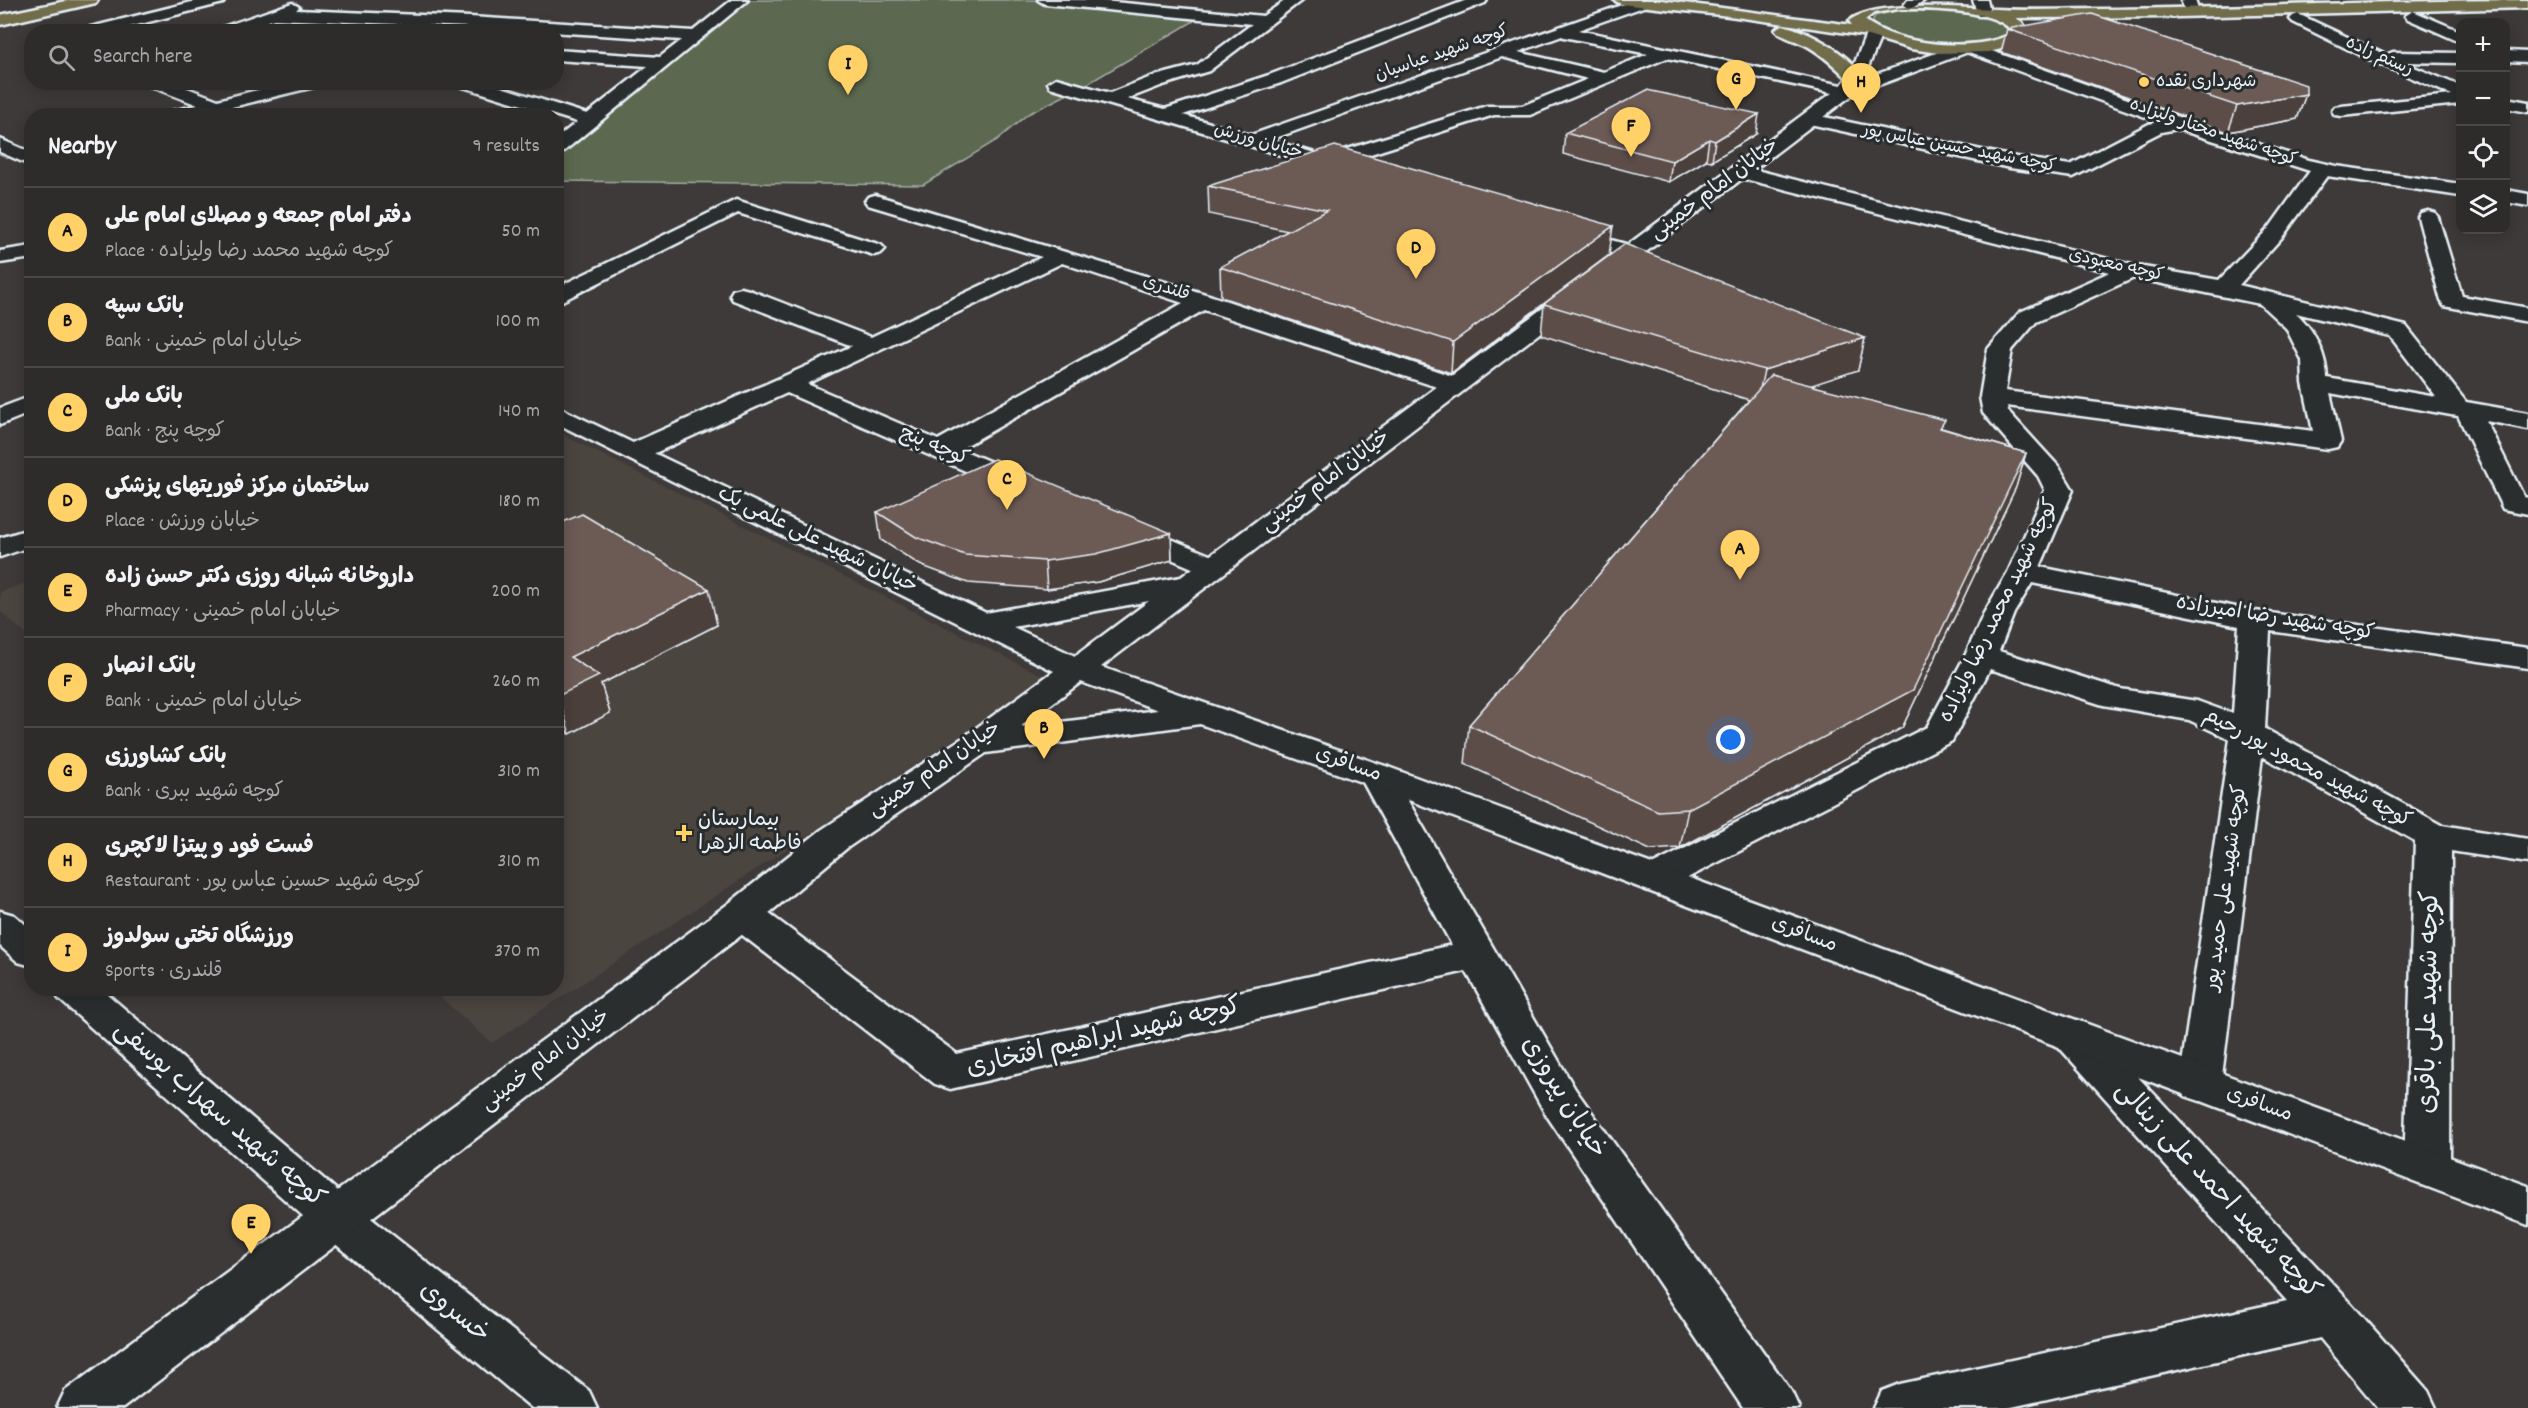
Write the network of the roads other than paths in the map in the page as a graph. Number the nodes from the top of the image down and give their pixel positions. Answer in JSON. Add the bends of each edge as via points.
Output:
{"nodes":[{"id":1,"x":54,"y":0,"type":"edge"},
{"id":2,"x":91,"y":0,"type":"edge"},
{"id":3,"x":218,"y":0,"type":"edge"},
{"id":4,"x":311,"y":0,"type":"edge"},
{"id":5,"x":741,"y":0,"type":"edge"},
{"id":6,"x":1045,"y":0,"type":"edge"},
{"id":7,"x":1295,"y":0,"type":"edge"},
{"id":8,"x":1480,"y":0,"type":"edge"},
{"id":9,"x":1621,"y":0,"type":"edge"},
{"id":10,"x":1734,"y":0,"type":"edge"},
{"id":11,"x":2019,"y":0,"type":"edge"},
{"id":12,"x":1644,"y":2,"type":"junction"},
{"id":13,"x":1914,"y":2,"type":"edge"},
{"id":14,"x":1773,"y":3,"type":"dead end"},
{"id":15,"x":2528,"y":4,"type":"edge"},
{"id":16,"x":1842,"y":7,"type":"dead end"},
{"id":17,"x":2190,"y":7,"type":"edge"},
{"id":18,"x":1877,"y":8,"type":"junction"},
{"id":19,"x":500,"y":9,"type":"dead end"},
{"id":20,"x":1700,"y":9,"type":"junction"},
{"id":21,"x":1984,"y":9,"type":"edge"},
{"id":22,"x":0,"y":12,"type":"edge"},
{"id":23,"x":2528,"y":13,"type":"edge"},
{"id":24,"x":272,"y":14,"type":"junction"},
{"id":25,"x":2093,"y":14,"type":"junction"},
{"id":26,"x":2414,"y":16,"type":"junction"},
{"id":27,"x":2298,"y":19,"type":"junction"},
{"id":28,"x":0,"y":20,"type":"edge"},
{"id":29,"x":1267,"y":21,"type":"junction"},
{"id":30,"x":470,"y":22,"type":"junction"},
{"id":31,"x":120,"y":24,"type":"edge"},
{"id":32,"x":244,"y":24,"type":"edge"},
{"id":33,"x":467,"y":24,"type":"edge"},
{"id":34,"x":502,"y":24,"type":"edge"},
{"id":35,"x":2122,"y":27,"type":"junction"},
{"id":36,"x":564,"y":28,"type":"edge"},
{"id":37,"x":2099,"y":29,"type":"edge"},
{"id":38,"x":1564,"y":32,"type":"junction"},
{"id":39,"x":1872,"y":33,"type":"junction"},
{"id":40,"x":2456,"y":35,"type":"edge"},
{"id":41,"x":697,"y":36,"type":"junction"},
{"id":42,"x":2039,"y":37,"type":"edge"},
{"id":43,"x":2017,"y":40,"type":"junction"},
{"id":44,"x":1967,"y":49,"type":"junction"},
{"id":45,"x":1504,"y":53,"type":"junction"},
{"id":46,"x":1666,"y":53,"type":"junction"},
{"id":47,"x":564,"y":56,"type":"edge"},
{"id":48,"x":2376,"y":57,"type":"junction"},
{"id":49,"x":2456,"y":57,"type":"edge"},
{"id":50,"x":2510,"y":57,"type":"edge"},
{"id":51,"x":2528,"y":57,"type":"edge"},
{"id":52,"x":664,"y":62,"type":"junction"},
{"id":53,"x":1606,"y":78,"type":"junction"},
{"id":54,"x":1056,"y":83,"type":"dead end"},
{"id":55,"x":1851,"y":84,"type":"junction"},
{"id":56,"x":180,"y":90,"type":"edge"},
{"id":57,"x":279,"y":90,"type":"edge"},
{"id":58,"x":492,"y":90,"type":"edge"},
{"id":59,"x":2456,"y":90,"type":"edge"},
{"id":60,"x":1111,"y":99,"type":"junction"},
{"id":61,"x":2456,"y":99,"type":"edge"},
{"id":62,"x":2510,"y":104,"type":"edge"},
{"id":63,"x":216,"y":105,"type":"junction"},
{"id":64,"x":2528,"y":107,"type":"edge"},
{"id":65,"x":205,"y":108,"type":"edge"},
{"id":66,"x":224,"y":108,"type":"edge"},
{"id":67,"x":549,"y":108,"type":"edge"},
{"id":68,"x":2341,"y":111,"type":"dead end"},
{"id":69,"x":564,"y":113,"type":"edge"},
{"id":70,"x":1165,"y":115,"type":"junction"},
{"id":71,"x":1810,"y":119,"type":"junction"},
{"id":72,"x":591,"y":121,"type":"junction"},
{"id":73,"x":2178,"y":123,"type":"junction"},
{"id":74,"x":1253,"y":140,"type":"junction"},
{"id":75,"x":564,"y":142,"type":"edge"},
{"id":76,"x":0,"y":145,"type":"edge"},
{"id":77,"x":24,"y":154,"type":"edge"},
{"id":78,"x":1326,"y":162,"type":"junction"},
{"id":79,"x":2322,"y":169,"type":"junction"},
{"id":80,"x":1740,"y":171,"type":"junction"},
{"id":81,"x":1371,"y":176,"type":"edge"},
{"id":82,"x":2456,"y":189,"type":"edge"},
{"id":83,"x":2510,"y":197,"type":"edge"},
{"id":84,"x":2528,"y":200,"type":"edge"},
{"id":85,"x":875,"y":201,"type":"dead end"},
{"id":86,"x":2428,"y":217,"type":"dead end"},
{"id":87,"x":1552,"y":229,"type":"edge"},
{"id":88,"x":874,"y":249,"type":"dead end"},
{"id":89,"x":1632,"y":253,"type":"junction"},
{"id":90,"x":17,"y":254,"type":"edge"},
{"id":91,"x":1061,"y":256,"type":"junction"},
{"id":92,"x":0,"y":269,"type":"edge"},
{"id":93,"x":2132,"y":272,"type":"junction"},
{"id":94,"x":2224,"y":288,"type":"junction"},
{"id":95,"x":564,"y":293,"type":"edge"},
{"id":96,"x":741,"y":295,"type":"dead end"},
{"id":97,"x":2268,"y":299,"type":"junction"},
{"id":98,"x":1204,"y":301,"type":"junction"},
{"id":99,"x":2528,"y":315,"type":"edge"},
{"id":100,"x":872,"y":346,"type":"junction"},
{"id":101,"x":2315,"y":383,"type":"junction"},
{"id":102,"x":786,"y":384,"type":"junction"},
{"id":103,"x":1455,"y":385,"type":"junction"},
{"id":104,"x":1992,"y":397,"type":"junction"},
{"id":105,"x":24,"y":406,"type":"edge"},
{"id":106,"x":2463,"y":410,"type":"junction"},
{"id":107,"x":0,"y":417,"type":"edge"},
{"id":108,"x":564,"y":417,"type":"edge"},
{"id":109,"x":2528,"y":421,"type":"edge"},
{"id":110,"x":939,"y":450,"type":"junction"},
{"id":111,"x":635,"y":452,"type":"junction"},
{"id":112,"x":1038,"y":492,"type":"edge"},
{"id":113,"x":2528,"y":506,"type":"edge"},
{"id":114,"x":1104,"y":520,"type":"edge"},
{"id":115,"x":24,"y":539,"type":"edge"},
{"id":116,"x":0,"y":548,"type":"edge"},
{"id":117,"x":1214,"y":567,"type":"junction"},
{"id":118,"x":2023,"y":572,"type":"junction"},
{"id":119,"x":1190,"y":585,"type":"junction"},
{"id":120,"x":2255,"y":620,"type":"junction"},
{"id":121,"x":983,"y":623,"type":"junction"},
{"id":122,"x":1981,"y":656,"type":"junction"},
{"id":123,"x":2528,"y":658,"type":"edge"},
{"id":124,"x":1077,"y":670,"type":"junction"},
{"id":125,"x":1204,"y":714,"type":"junction"},
{"id":126,"x":2248,"y":734,"type":"junction"},
{"id":127,"x":976,"y":744,"type":"junction"},
{"id":128,"x":1376,"y":775,"type":"junction"},
{"id":129,"x":2433,"y":836,"type":"junction"},
{"id":130,"x":2528,"y":850,"type":"edge"},
{"id":131,"x":1655,"y":879,"type":"junction"},
{"id":132,"x":742,"y":914,"type":"junction"},
{"id":133,"x":0,"y":925,"type":"edge"},
{"id":134,"x":24,"y":945,"type":"edge"},
{"id":135,"x":1477,"y":954,"type":"junction"},
{"id":136,"x":82,"y":996,"type":"edge"},
{"id":137,"x":2074,"y":1036,"type":"junction"},
{"id":138,"x":2200,"y":1084,"type":"junction"},
{"id":139,"x":2427,"y":1168,"type":"junction"},
{"id":140,"x":2528,"y":1206,"type":"edge"},
{"id":141,"x":337,"y":1218,"type":"junction"},
{"id":142,"x":2330,"y":1314,"type":"junction"},
{"id":143,"x":83,"y":1408,"type":"edge"},
{"id":144,"x":571,"y":1408,"type":"edge"},
{"id":145,"x":1773,"y":1408,"type":"edge"},
{"id":146,"x":1900,"y":1408,"type":"edge"},
{"id":147,"x":2410,"y":1408,"type":"edge"}],
"edges":[{"from":1,"to":22,"type":"main road"},
{"from":2,"to":28,"type":"main road"},
{"from":3,"to":31,"type":"street"},
{"from":4,"to":24,"type":"street"},
{"from":5,"to":41,"type":"street"},
{"from":6,"to":29,"type":"street"},
{"from":7,"to":29,"type":"street"},
{"from":8,"to":70,"type":"street","via":[[1275,79]]},
{"from":9,"to":12,"type":"main road"},
{"from":10,"to":14,"type":"main road"},
{"from":11,"to":25,"type":"main road"},
{"from":12,"to":20,"type":"main road"},
{"from":12,"to":38,"type":"street","name":"کوچه شهید عباسیان"},
{"from":13,"to":18,"type":"main road"},
{"from":13,"to":21,"type":"main road"},
{"from":15,"to":17,"type":"main road"},
{"from":16,"to":18,"type":"main road"},
{"from":17,"to":25,"type":"main road"},
{"from":18,"to":39,"type":"main road","via":[[1866,11],[1857,21]]},
{"from":19,"to":30,"type":"street"},
{"from":20,"to":39,"type":"main road"},
{"from":20,"to":55,"type":"main road","via":[[1814,42],[1831,53]]},
{"from":21,"to":25,"type":"main road"},
{"from":21,"to":43,"type":"main road","via":[[2015,24],[2022,35]]},
{"from":23,"to":26,"type":"main road"},
{"from":24,"to":30,"type":"street"},
{"from":24,"to":32,"type":"street"},
{"from":25,"to":35,"type":"main road"},
{"from":26,"to":27,"type":"main road"},
{"from":26,"to":40,"type":"street"},
{"from":27,"to":35,"type":"main road"},
{"from":27,"to":48,"type":"street","name":"رستم زاده"},
{"from":29,"to":60,"type":"street","via":[[1203,68]]},
{"from":30,"to":33,"type":"street"},
{"from":30,"to":34,"type":"street"},
{"from":35,"to":37,"type":"main road"},
{"from":36,"to":41,"type":"street"},
{"from":38,"to":45,"type":"street","name":"کوچه شهید عباسیان"},
{"from":38,"to":46,"type":"street"},
{"from":39,"to":44,"type":"main road","via":[[1904,43]]},
{"from":39,"to":55,"type":"street"},
{"from":41,"to":52,"type":"street"},
{"from":42,"to":43,"type":"main road"},
{"from":43,"to":44,"type":"main road"},
{"from":44,"to":55,"type":"street"},
{"from":44,"to":73,"type":"street","name":"کوچه شهید مختار ولیزاده"},
{"from":45,"to":53,"type":"street"},
{"from":45,"to":74,"type":"street","name":"کوچه شهید عباسیان"},
{"from":46,"to":53,"type":"street"},
{"from":46,"to":55,"type":"street"},
{"from":47,"to":52,"type":"street"},
{"from":48,"to":49,"type":"street"},
{"from":48,"to":59,"type":"street","name":"رستم زاده"},
{"from":50,"to":51,"type":"street"},
{"from":52,"to":72,"type":"street"},
{"from":53,"to":78,"type":"street","via":[[1524,111],[1493,110]]},
{"from":54,"to":60,"type":"street","name":"خیابان ورزش"},
{"from":55,"to":71,"type":"street","name":"خیابان امام خمینی"},
{"from":56,"to":63,"type":"street"},
{"from":57,"to":63,"type":"street"},
{"from":58,"to":67,"type":"street"},
{"from":60,"to":70,"type":"street","name":"خیابان ورزش"},
{"from":61,"to":68,"type":"street"},
{"from":62,"to":64,"type":"street"},
{"from":63,"to":65,"type":"street"},
{"from":63,"to":66,"type":"street"},
{"from":69,"to":72,"type":"street"},
{"from":70,"to":74,"type":"street","name":"خیابان ورزش"},
{"from":71,"to":73,"type":"street","name":"کوچه شهید حسین عباس پور","via":[[2010,162],[2073,171],[2155,128]]},
{"from":71,"to":80,"type":"street","name":"خیابان امام خمینی"},
{"from":72,"to":75,"type":"street"},
{"from":73,"to":79,"type":"street","name":"کوچه شهید مختار ولیزاده"},
{"from":74,"to":78,"type":"street","name":"خیابان ورزش"},
{"from":76,"to":77,"type":"street"},
{"from":78,"to":81,"type":"street","name":"خیابان ورزش"},
{"from":79,"to":82,"type":"street","name":"کوچه شهید مختار ولیزاده"},
{"from":79,"to":94,"type":"street","via":[[2276,232]]},
{"from":80,"to":89,"type":"street","name":"خیابان امام خمینی"},
{"from":80,"to":93,"type":"street","name":"کوچه معبودی"},
{"from":83,"to":84,"type":"street"},
{"from":85,"to":91,"type":"street","name":"قلندری"},
{"from":86,"to":99,"type":"street","via":[[2452,301]]},
{"from":87,"to":89,"type":"street"},
{"from":88,"to":95,"type":"street","via":[[736,206]]},
{"from":89,"to":103,"type":"street","name":"خیابان امام خمینی"},
{"from":90,"to":92,"type":"street"},
{"from":91,"to":98,"type":"street","name":"قلندری"},
{"from":91,"to":100,"type":"street"},
{"from":93,"to":94,"type":"street","name":"کوچه معبودی"},
{"from":93,"to":104,"type":"street","via":[[2028,318],[2001,349]]},
{"from":94,"to":97,"type":"street","name":"کوچه معبودی"},
{"from":96,"to":100,"type":"street"},
{"from":97,"to":101,"type":"street","via":[[2296,325],[2314,360]]},
{"from":97,"to":106,"type":"street","name":"کوچه معبودی","via":[[2398,331]]},
{"from":98,"to":103,"type":"street","name":"قلندری"},
{"from":98,"to":110,"type":"street"},
{"from":100,"to":102,"type":"street"},
{"from":101,"to":104,"type":"street","via":[[2328,441]]},
{"from":101,"to":106,"type":"street"},
{"from":102,"to":110,"type":"street","name":"کوچه پنج"},
{"from":102,"to":111,"type":"street"},
{"from":103,"to":117,"type":"street","name":"خیابان امام خمینی"},
{"from":104,"to":118,"type":"street","name":"کوچه شهید محمد رضا ولیزاده","via":[[1996,413],[2049,473],[2059,490]]},
{"from":105,"to":107,"type":"street"},
{"from":106,"to":109,"type":"street"},
{"from":106,"to":113,"type":"street","via":[[2513,503]]},
{"from":108,"to":111,"type":"street","name":"خیابان شهید علی علمی یک"},
{"from":110,"to":112,"type":"street","name":"کوچه پنج"},
{"from":111,"to":121,"type":"street","name":"خیابان شهید علی علمی یک"},
{"from":114,"to":117,"type":"street"},
{"from":115,"to":116,"type":"street"},
{"from":117,"to":119,"type":"street","name":"خیابان امام خمینی"},
{"from":118,"to":120,"type":"street","name":"کوچه شهید رضا امیرزاده"},
{"from":118,"to":122,"type":"street","name":"کوچه شهید محمد رضا ولیزاده","via":[[1998,613]]},
{"from":119,"to":121,"type":"street"},
{"from":119,"to":124,"type":"street","name":"خیابان امام خمینی"},
{"from":120,"to":123,"type":"street","name":"کوچه شهید رضا امیرزاده"},
{"from":120,"to":126,"type":"street","name":"کوچه شهید علی حمید پور"},
{"from":121,"to":124,"type":"street","name":"خیابان شهید علی علمی یک"},
{"from":122,"to":126,"type":"street","name":"کوچه شهید محمود پور رحیم","via":[[2115,698],[2197,711]]},
{"from":122,"to":131,"type":"street","name":"کوچه شهید محمد رضا ولیزاده","via":[[1940,734]]},
{"from":124,"to":125,"type":"street","name":"مسافری"},
{"from":124,"to":127,"type":"street","name":"خیابان امام خمینی"},
{"from":125,"to":127,"type":"street"},
{"from":125,"to":128,"type":"street","name":"مسافری"},
{"from":126,"to":129,"type":"street","name":"کوچه شهید محمود پور رحیم"},
{"from":126,"to":138,"type":"street","name":"کوچه شهید علی حمید پور"},
{"from":127,"to":132,"type":"street","name":"خیابان امام خمینی","via":[[834,839]]},
{"from":128,"to":131,"type":"street","name":"مسافری"},
{"from":128,"to":135,"type":"street","name":"خیابان پیروزی"},
{"from":129,"to":130,"type":"street","name":"کوچه شهید محمود پور رحیم"},
{"from":129,"to":139,"type":"street","name":"کوچه شهید علی باقری"},
{"from":131,"to":137,"type":"street","name":"مسافری"},
{"from":132,"to":135,"type":"street","name":"کوچه شهید ابراهیم افتخاری","via":[[950,1072]]},
{"from":132,"to":141,"type":"street","name":"خیابان امام خمینی"},
{"from":133,"to":134,"type":"street"},
{"from":135,"to":145,"type":"street","name":"خیابان پیروزی","via":[[1560,1101]]},
{"from":136,"to":141,"type":"street","name":"کوچه شهید سهراب یوسفی"},
{"from":137,"to":138,"type":"street","name":"مسافری"},
{"from":137,"to":142,"type":"street","name":"کوچه شهید احمد علی زینالی"},
{"from":138,"to":139,"type":"street","name":"مسافری"},
{"from":139,"to":140,"type":"street","name":"مسافری"},
{"from":141,"to":143,"type":"street","name":"خیابان امام خمینی"},
{"from":141,"to":144,"type":"street","name":"خسروی"},
{"from":142,"to":146,"type":"street","name":"کوچه شهید احمد علی زینالی"},
{"from":142,"to":147,"type":"street"}]}
